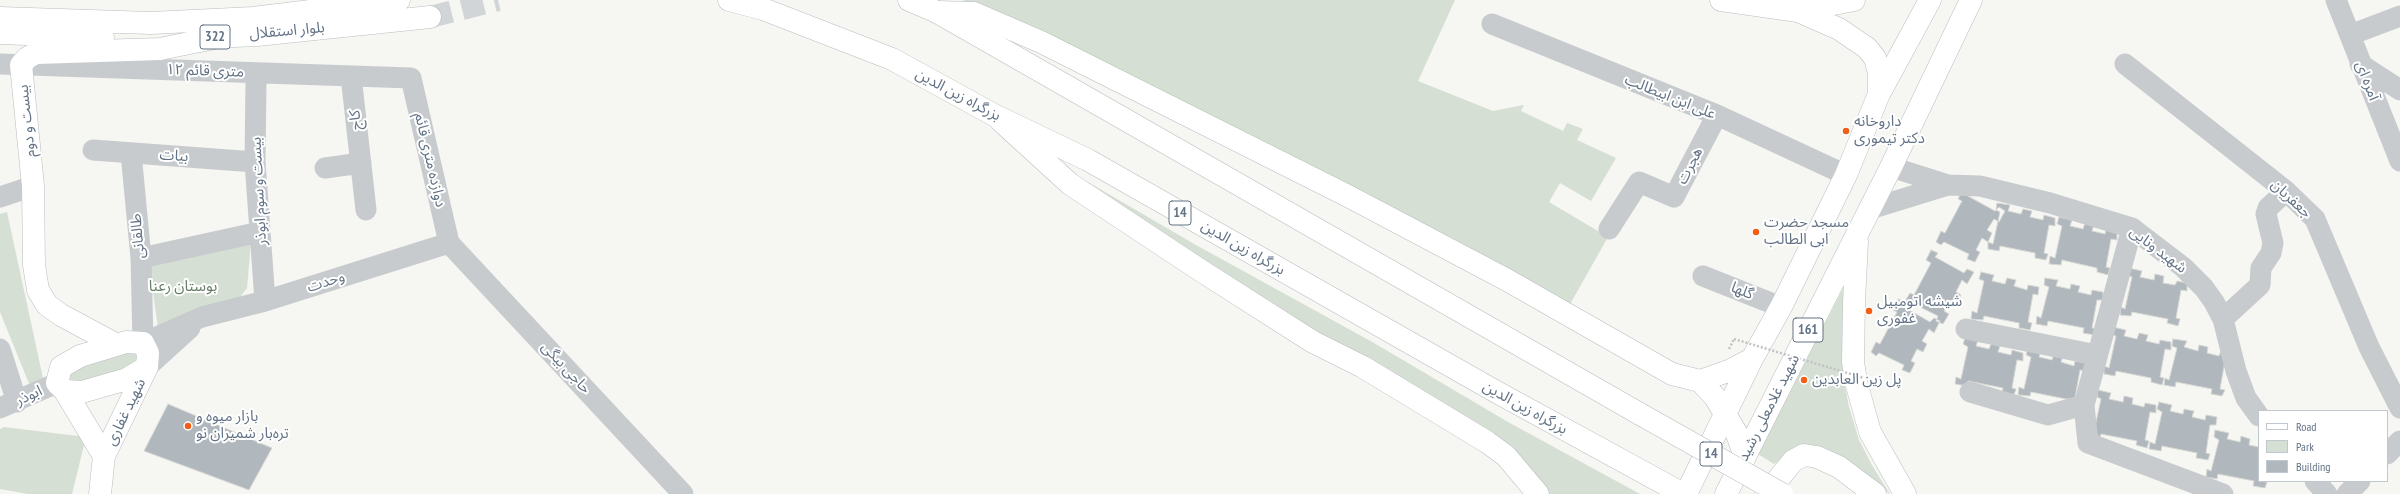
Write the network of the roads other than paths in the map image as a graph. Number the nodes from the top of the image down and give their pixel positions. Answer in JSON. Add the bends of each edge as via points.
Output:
{"nodes":[{"id":1,"x":400,"y":0,"type":"edge"},
{"id":2,"x":729,"y":0,"type":"edge"},
{"id":3,"x":909,"y":0,"type":"edge"},
{"id":4,"x":1721,"y":0,"type":"edge"},
{"id":5,"x":1854,"y":0,"type":"edge"},
{"id":6,"x":1930,"y":0,"type":"edge"},
{"id":7,"x":1971,"y":0,"type":"edge"},
{"id":8,"x":2336,"y":0,"type":"edge"},
{"id":9,"x":1798,"y":11,"type":"junction"},
{"id":10,"x":937,"y":12,"type":"junction"},
{"id":11,"x":2400,"y":16,"type":"edge"},
{"id":12,"x":430,"y":17,"type":"tunnel mouth"},
{"id":13,"x":0,"y":18,"type":"edge"},
{"id":14,"x":1492,"y":24,"type":"dead end"},
{"id":15,"x":0,"y":33,"type":"edge"},
{"id":16,"x":2350,"y":35,"type":"junction"},
{"id":17,"x":224,"y":36,"type":"junction"},
{"id":18,"x":2125,"y":64,"type":"dead end"},
{"id":19,"x":2360,"y":64,"type":"junction"},
{"id":20,"x":11,"y":65,"type":"edge"},
{"id":21,"x":351,"y":76,"type":"junction"},
{"id":22,"x":410,"y":78,"type":"joint"},
{"id":23,"x":256,"y":82,"type":"dead end"},
{"id":24,"x":2400,"y":90,"type":"edge"},
{"id":25,"x":1879,"y":94,"type":"junction"},
{"id":26,"x":994,"y":115,"type":"junction"},
{"id":27,"x":1717,"y":115,"type":"junction"},
{"id":28,"x":93,"y":150,"type":"dead end"},
{"id":29,"x":131,"y":153,"type":"junction"},
{"id":30,"x":2400,"y":161,"type":"edge"},
{"id":31,"x":255,"y":162,"type":"junction"},
{"id":32,"x":361,"y":163,"type":"junction"},
{"id":33,"x":325,"y":168,"type":"dead end"},
{"id":34,"x":1891,"y":168,"type":"junction"},
{"id":35,"x":1846,"y":175,"type":"junction"},
{"id":36,"x":1948,"y":185,"type":"junction"},
{"id":37,"x":33,"y":186,"type":"junction"},
{"id":38,"x":2286,"y":191,"type":"junction"},
{"id":39,"x":0,"y":197,"type":"edge"},
{"id":40,"x":1870,"y":209,"type":"junction"},
{"id":41,"x":366,"y":210,"type":"dead end"},
{"id":42,"x":2132,"y":228,"type":"junction"},
{"id":43,"x":1609,"y":229,"type":"dead end"},
{"id":44,"x":260,"y":232,"type":"junction"},
{"id":45,"x":1857,"y":235,"type":"junction"},
{"id":46,"x":449,"y":243,"type":"junction"},
{"id":47,"x":140,"y":258,"type":"junction"},
{"id":48,"x":1703,"y":276,"type":"dead end"},
{"id":49,"x":265,"y":301,"type":"junction"},
{"id":50,"x":1781,"y":307,"type":"junction"},
{"id":51,"x":202,"y":317,"type":"junction"},
{"id":52,"x":2223,"y":319,"type":"junction"},
{"id":53,"x":1966,"y":329,"type":"dead end"},
{"id":54,"x":143,"y":343,"type":"junction"},
{"id":55,"x":115,"y":344,"type":"junction"},
{"id":56,"x":0,"y":349,"type":"edge"},
{"id":57,"x":2097,"y":355,"type":"junction"},
{"id":58,"x":1752,"y":359,"type":"junction"},
{"id":59,"x":147,"y":367,"type":"junction"},
{"id":60,"x":1700,"y":381,"type":"junction"},
{"id":61,"x":61,"y":387,"type":"junction"},
{"id":62,"x":1970,"y":392,"type":"dead end"},
{"id":63,"x":8,"y":405,"type":"edge"},
{"id":64,"x":2084,"y":405,"type":"junction"},
{"id":65,"x":2400,"y":408,"type":"edge"},
{"id":66,"x":1726,"y":415,"type":"junction"},
{"id":67,"x":2258,"y":415,"type":"edge"},
{"id":68,"x":2400,"y":441,"type":"edge"},
{"id":69,"x":2388,"y":453,"type":"edge"},
{"id":70,"x":104,"y":456,"type":"junction"},
{"id":71,"x":1745,"y":457,"type":"junction"},
{"id":72,"x":2316,"y":482,"type":"edge"},
{"id":73,"x":2359,"y":482,"type":"edge"},
{"id":74,"x":100,"y":494,"type":"edge"},
{"id":75,"x":683,"y":494,"type":"edge"},
{"id":76,"x":1538,"y":494,"type":"edge"},
{"id":77,"x":1683,"y":494,"type":"edge"},
{"id":78,"x":1686,"y":494,"type":"edge"},
{"id":79,"x":1726,"y":494,"type":"edge"},
{"id":80,"x":1766,"y":494,"type":"edge"},
{"id":81,"x":1782,"y":494,"type":"edge"},
{"id":82,"x":1875,"y":494,"type":"edge"},
{"id":83,"x":1905,"y":494,"type":"edge"},
{"id":84,"x":2223,"y":494,"type":"edge"},
{"id":85,"x":2327,"y":494,"type":"edge"},
{"id":86,"x":2347,"y":494,"type":"edge"}],
"edges":[{"from":1,"to":13,"type":"main road","name":"بلوار استقلال","number":"322","via":[[253,18],[151,24]]},
{"from":2,"to":26,"type":"main road","name":"بزرگراه زین الدین","number":"14","via":[[763,8],[892,59]]},
{"from":3,"to":10,"type":"main road","number":"14"},
{"from":4,"to":9,"type":"main road"},
{"from":5,"to":9,"type":"main road"},
{"from":6,"to":25,"type":"main road","number":"161"},
{"from":7,"to":34,"type":"main road","name":"شهید غلامعلی رشید","number":"161"},
{"from":8,"to":16,"type":"street","name":"آمره ای"},
{"from":9,"to":25,"type":"main road","via":[[1838,29],[1867,48],[1875,58],[1879,73]]},
{"from":10,"to":60,"type":"main road","via":[[974,13],[1041,42],[1507,280],[1672,374]]},
{"from":10,"to":81,"type":"main road","number":"14","bridge":true},
{"from":11,"to":16,"type":"street"},
{"from":12,"to":17,"type":"main road","name":"بلوار استقلال","number":"322","via":[[257,35]]},
{"from":14,"to":27,"type":"street","name":"علی ابن ابیطالب"},
{"from":15,"to":17,"type":"main road","name":"بلوار استقلال","number":"322","via":[[147,39]]},
{"from":16,"to":19,"type":"street","name":"آمره ای"},
{"from":17,"to":20,"type":"main road","name":"بیست و دوم","via":[[160,49],[36,53]]},
{"from":18,"to":38,"type":"street","name":"جعفریان"},
{"from":19,"to":24,"type":"street"},
{"from":19,"to":30,"type":"street","name":"آمره ای"},
{"from":20,"to":21,"type":"street","name":"۱۲ متری قائم"},
{"from":20,"to":37,"type":"main road","name":"بیست و دوم"},
{"from":21,"to":22,"type":"street","name":"۱۲ متری قائم"},
{"from":21,"to":32,"type":"street","name":"کاج"},
{"from":22,"to":46,"type":"street","name":"دوازده متری قائم"},
{"from":23,"to":31,"type":"street","name":"بیست و سوم ابوذر"},
{"from":25,"to":35,"type":"main road","number":"161"},
{"from":26,"to":76,"type":"main road","via":[[1070,184],[1313,342],[1363,368],[1487,442],[1506,456]]},
{"from":26,"to":77,"type":"main road","name":"بزرگراه زین الدین","number":"14","via":[[1088,160],[1616,459]]},
{"from":27,"to":35,"type":"street","name":"علی ابن ابیطالب"},
{"from":27,"to":43,"type":"street","name":"هجرت","via":[[1674,197],[1639,182]]},
{"from":28,"to":29,"type":"street","name":"بیات"},
{"from":29,"to":31,"type":"street","name":"بیات"},
{"from":29,"to":47,"type":"street","name":"طالقانی"},
{"from":31,"to":44,"type":"street","name":"بیست و سوم ابوذر"},
{"from":32,"to":33,"type":"street"},
{"from":32,"to":41,"type":"street","name":"کاج"},
{"from":34,"to":36,"type":"street","name":"شهید ونایی"},
{"from":34,"to":40,"type":"main road","name":"شهید غلامعلی رشید","number":"161"},
{"from":35,"to":50,"type":"main road","number":"161"},
{"from":36,"to":40,"type":"street","name":"شهید ونایی"},
{"from":36,"to":42,"type":"street","name":"شهید ونایی","via":[[1980,186],[2095,215]]},
{"from":37,"to":39,"type":"street"},
{"from":37,"to":55,"type":"main road","name":"بیست و دوم","via":[[34,265],[38,290],[47,305],[61,315]]},
{"from":38,"to":52,"type":"street","via":[[2268,208],[2266,214],[2273,243],[2271,253],[2261,268],[2260,285]]},
{"from":38,"to":65,"type":"street","name":"جعفریان","via":[[2314,219],[2369,347]]},
{"from":40,"to":45,"type":"main road","name":"شهید غلامعلی رشید","number":"161"},
{"from":42,"to":52,"type":"street","name":"شهید ونایی","via":[[2188,272],[2204,288]]},
{"from":42,"to":57,"type":"street"},
{"from":44,"to":47,"type":"street"},
{"from":44,"to":49,"type":"street","name":"بیست و سوم ابوذر"},
{"from":45,"to":71,"type":"main road","name":"شهید غلامعلی رشید","number":"161"},
{"from":45,"to":83,"type":"main road","via":[[1853,362],[1856,382],[1870,432]]},
{"from":46,"to":49,"type":"street","name":"وحدت"},
{"from":46,"to":75,"type":"street","name":"حاجی بیگی"},
{"from":47,"to":54,"type":"street","name":"طالقانی"},
{"from":48,"to":50,"type":"street","name":"گلها"},
{"from":49,"to":51,"type":"street","name":"وحدت"},
{"from":50,"to":58,"type":"main road","number":"161"},
{"from":51,"to":54,"type":"street","name":"وحدت"},
{"from":51,"to":59,"type":"street","name":"وحدت"},
{"from":52,"to":67,"type":"street","name":"شهید ونایی","via":[[2241,385],[2246,398]]},
{"from":53,"to":57,"type":"street"},
{"from":54,"to":55,"type":"main road"},
{"from":54,"to":59,"type":"main road","via":[[148,353]]},
{"from":55,"to":61,"type":"main road","via":[[80,356],[61,367]]},
{"from":56,"to":63,"type":"street"},
{"from":57,"to":64,"type":"street"},
{"from":58,"to":60,"type":"main road"},
{"from":58,"to":66,"type":"main road","number":"161"},
{"from":59,"to":61,"type":"main road","via":[[127,379],[82,392]]},
{"from":59,"to":70,"type":"main road","name":"شهید غفاری"},
{"from":60,"to":66,"type":"main road"},
{"from":61,"to":63,"type":"street","name":"ابوذر"},
{"from":61,"to":70,"type":"main road","name":"شهید غفاری"},
{"from":62,"to":64,"type":"street","via":[[2048,415]]},
{"from":64,"to":84,"type":"street","via":[[2088,443]]},
{"from":66,"to":71,"type":"main road","via":[[1737,434]]},
{"from":66,"to":78,"type":"main road","number":"161"},
{"from":68,"to":69,"type":"street"},
{"from":70,"to":74,"type":"main road","name":"شهید غفاری"},
{"from":71,"to":79,"type":"main road","name":"شهید غلامعلی رشید","number":"161"},
{"from":72,"to":85,"type":"street"},
{"from":73,"to":86,"type":"street"},
{"from":80,"to":82,"type":"main road","via":[[1793,461],[1804,455],[1818,456],[1839,467]]}]}
